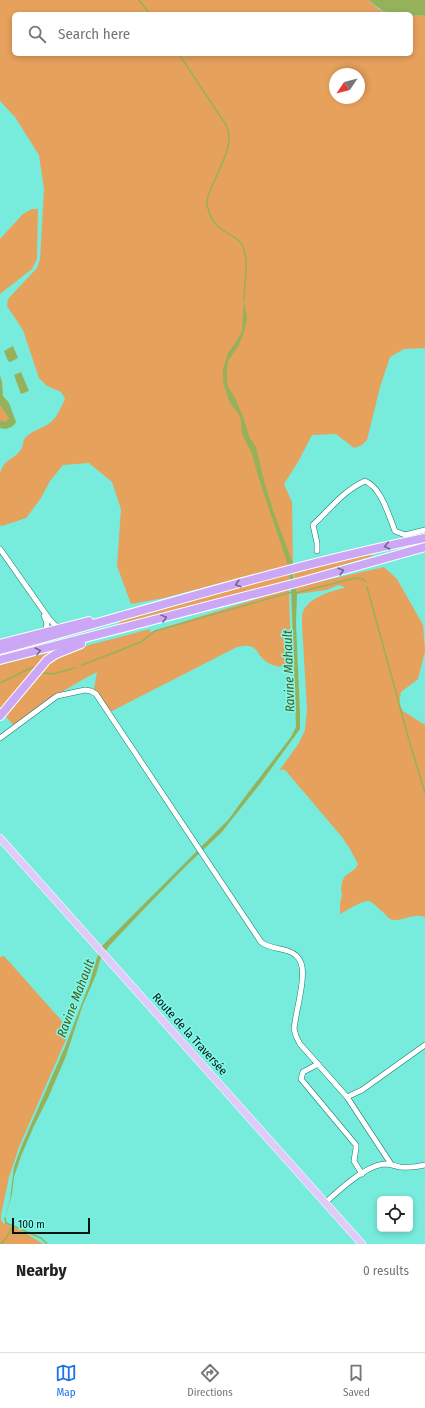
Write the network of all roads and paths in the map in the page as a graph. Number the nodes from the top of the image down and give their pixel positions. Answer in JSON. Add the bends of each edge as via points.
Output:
{"nodes":[{"id":1,"x":425,"y":530,"type":"edge"},
{"id":2,"x":425,"y":538,"type":"edge"},
{"id":3,"x":425,"y":547,"type":"edge"},
{"id":4,"x":0,"y":549,"type":"edge"},
{"id":5,"x":317,"y":551,"type":"dead end"},
{"id":6,"x":184,"y":600,"type":"junction"},
{"id":7,"x":39,"y":606,"type":"junction"},
{"id":8,"x":72,"y":624,"type":"junction"},
{"id":9,"x":117,"y":630,"type":"junction"},
{"id":10,"x":41,"y":633,"type":"junction"},
{"id":11,"x":0,"y":644,"type":"edge"},
{"id":12,"x":0,"y":650,"type":"edge"},
{"id":13,"x":0,"y":660,"type":"edge"},
{"id":14,"x":0,"y":716,"type":"edge"},
{"id":15,"x":0,"y":738,"type":"edge"},
{"id":16,"x":0,"y":838,"type":"edge"},
{"id":17,"x":425,"y":1045,"type":"edge"},
{"id":18,"x":318,"y":1064,"type":"junction"},
{"id":19,"x":346,"y":1097,"type":"junction"},
{"id":20,"x":391,"y":1164,"type":"junction"},
{"id":21,"x":425,"y":1165,"type":"edge"},
{"id":22,"x":362,"y":1174,"type":"junction"},
{"id":23,"x":325,"y":1203,"type":"junction"},
{"id":24,"x":362,"y":1244,"type":"edge"}],
"edges":[{"from":1,"to":5,"type":"street","via":[[405,535],[395,531],[378,493],[371,483],[365,481],[340,497],[313,525]]},
{"from":2,"to":6,"type":"highway","one_way":true,"via":[[299,567]]},
{"from":9,"to":3,"type":"highway","one_way":true},
{"from":4,"to":7,"type":"street"},
{"from":6,"to":8,"type":"highway"},
{"from":6,"to":12,"type":"highway"},
{"from":7,"to":8,"type":"street","via":[[54,625]]},
{"from":7,"to":10,"type":"street","via":[[47,625]]},
{"from":8,"to":10,"type":"highway"},
{"from":13,"to":9,"type":"highway","one_way":true},
{"from":9,"to":14,"type":"highway","via":[[60,652],[47,660]]},
{"from":10,"to":11,"type":"highway"},
{"from":15,"to":18,"type":"street","via":[[57,696],[91,691],[101,702],[261,942],[287,951],[299,959],[303,977],[294,1029],[300,1044]]},
{"from":16,"to":23,"type":"main road","name":"Route de la Traversée"},
{"from":17,"to":19,"type":"street","via":[[362,1090]]},
{"from":18,"to":19,"type":"street"},
{"from":18,"to":22,"type":"street","via":[[303,1072],[301,1079],[356,1145],[354,1161]]},
{"from":19,"to":20,"type":"street"},
{"from":20,"to":21,"type":"street","via":[[408,1167]]},
{"from":20,"to":22,"type":"street","via":[[379,1165]]},
{"from":22,"to":23,"type":"street"},
{"from":23,"to":24,"type":"main road","name":"Route de la Traversée"}]}
